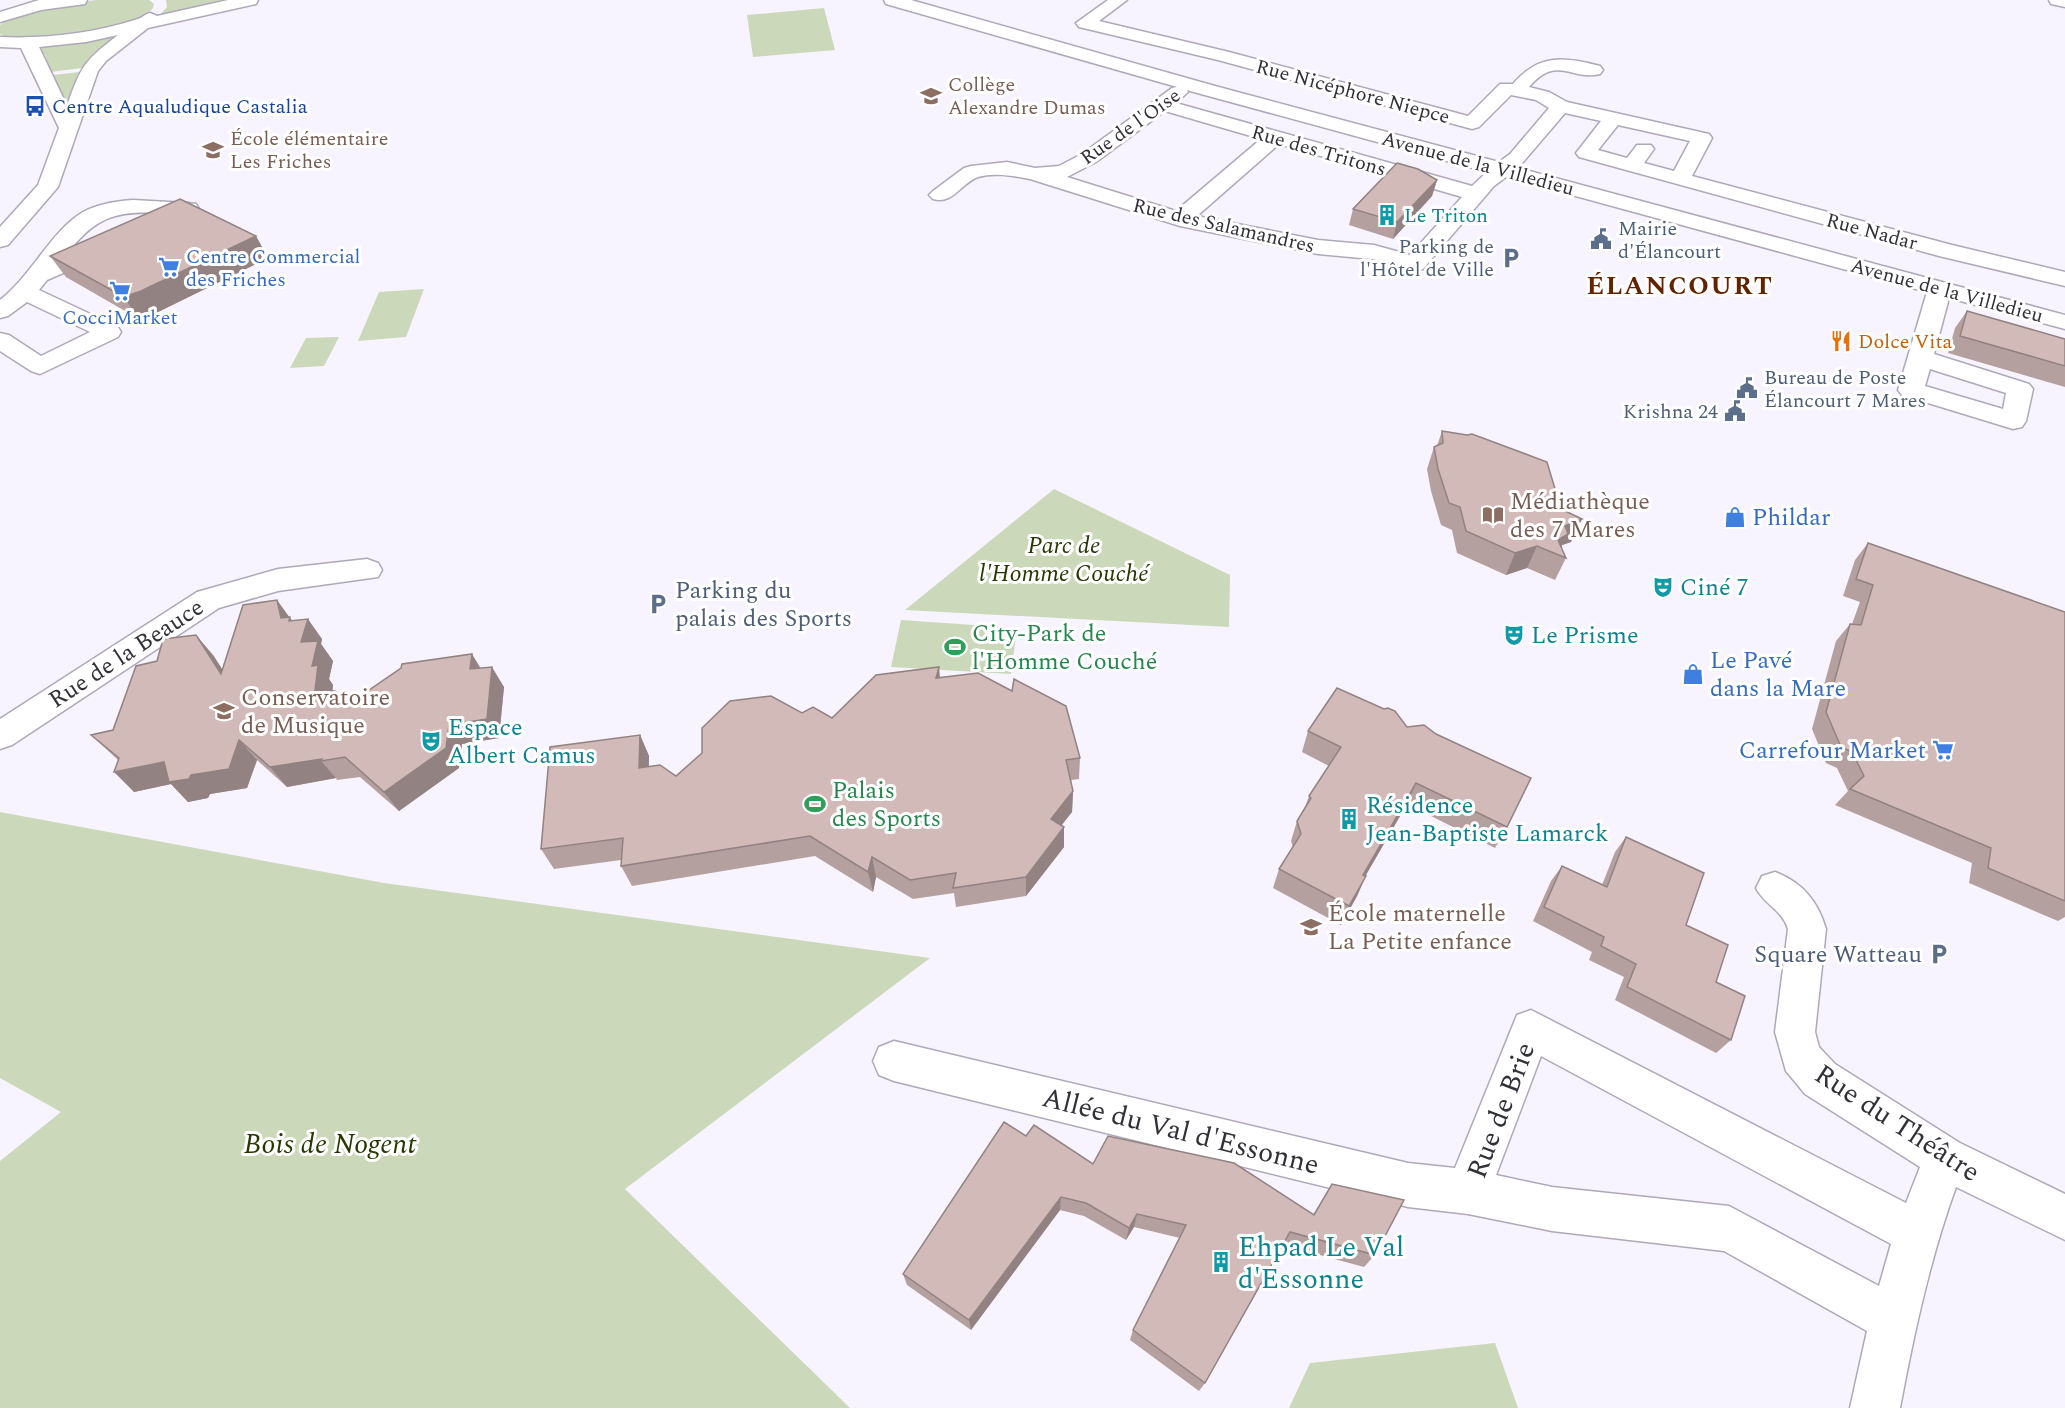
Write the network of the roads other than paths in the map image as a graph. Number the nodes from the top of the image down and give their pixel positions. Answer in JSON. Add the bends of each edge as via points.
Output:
{"nodes":[{"id":1,"x":79,"y":0,"type":"edge"},
{"id":2,"x":250,"y":0,"type":"edge"},
{"id":3,"x":892,"y":0,"type":"edge"},
{"id":4,"x":950,"y":0,"type":"edge"},
{"id":5,"x":1119,"y":0,"type":"edge"},
{"id":6,"x":2057,"y":0,"type":"edge"},
{"id":7,"x":158,"y":1,"type":"edge"},
{"id":8,"x":42,"y":2,"type":"edge"},
{"id":9,"x":2065,"y":2,"type":"edge"},
{"id":10,"x":931,"y":10,"type":"junction"},
{"id":11,"x":0,"y":17,"type":"edge"},
{"id":12,"x":140,"y":23,"type":"junction"},
{"id":13,"x":0,"y":42,"type":"edge"},
{"id":14,"x":27,"y":43,"type":"junction"},
{"id":15,"x":1598,"y":65,"type":"dead end"},
{"id":16,"x":1189,"y":84,"type":"junction"},
{"id":17,"x":1517,"y":90,"type":"junction"},
{"id":18,"x":1163,"y":105,"type":"junction"},
{"id":19,"x":1561,"y":106,"type":"junction"},
{"id":20,"x":1613,"y":118,"type":"junction"},
{"id":21,"x":68,"y":127,"type":"junction"},
{"id":22,"x":1658,"y":128,"type":"junction"},
{"id":23,"x":1276,"y":137,"type":"junction"},
{"id":24,"x":1632,"y":166,"type":"junction"},
{"id":25,"x":1501,"y":169,"type":"junction"},
{"id":26,"x":1035,"y":174,"type":"junction"},
{"id":27,"x":1680,"y":179,"type":"junction"},
{"id":28,"x":1475,"y":194,"type":"junction"},
{"id":29,"x":940,"y":195,"type":"dead end"},
{"id":30,"x":1180,"y":219,"type":"junction"},
{"id":31,"x":148,"y":227,"type":"edge"},
{"id":32,"x":0,"y":240,"type":"edge"},
{"id":33,"x":117,"y":242,"type":"edge"},
{"id":34,"x":2065,"y":279,"type":"edge"},
{"id":35,"x":33,"y":283,"type":"junction"},
{"id":36,"x":1940,"y":290,"type":"junction"},
{"id":37,"x":0,"y":310,"type":"edge"},
{"id":38,"x":2065,"y":322,"type":"edge"},
{"id":39,"x":0,"y":340,"type":"edge"},
{"id":40,"x":1921,"y":358,"type":"dead end"},
{"id":41,"x":367,"y":570,"type":"dead end"},
{"id":42,"x":0,"y":736,"type":"edge"},
{"id":43,"x":1775,"y":888,"type":"dead end"},
{"id":44,"x":894,"y":1061,"type":"dead end"},
{"id":45,"x":1945,"y":1158,"type":"junction"},
{"id":46,"x":1468,"y":1192,"type":"junction"},
{"id":47,"x":2065,"y":1218,"type":"edge"},
{"id":48,"x":1917,"y":1233,"type":"junction"},
{"id":49,"x":1893,"y":1320,"type":"junction"},
{"id":50,"x":1875,"y":1408,"type":"edge"}],
"edges":[{"from":1,"to":8,"type":"street"},
{"from":2,"to":12,"type":"street"},
{"from":3,"to":10,"type":"street","name":"Avenue de la Villedieu"},
{"from":4,"to":10,"type":"street"},
{"from":5,"to":17,"type":"street","name":"Rue Nicéphore Niepce","via":[[1085,22],[1472,123],[1507,88]]},
{"from":6,"to":9,"type":"street"},
{"from":7,"to":12,"type":"street","via":[[160,9]]},
{"from":8,"to":11,"type":"street"},
{"from":10,"to":16,"type":"street","name":"Avenue de la Villedieu"},
{"from":12,"to":14,"type":"street"},
{"from":12,"to":21,"type":"street","via":[[89,70]]},
{"from":13,"to":14,"type":"street"},
{"from":14,"to":21,"type":"street","via":[[38,57]]},
{"from":15,"to":17,"type":"street","via":[[1535,70]]},
{"from":16,"to":18,"type":"street","name":"Rue de l'Oise"},
{"from":16,"to":25,"type":"street","name":"Avenue de la Villedieu"},
{"from":17,"to":19,"type":"street"},
{"from":18,"to":23,"type":"street","name":"Rue des Tritons"},
{"from":18,"to":26,"type":"street","name":"Rue de l'Oise","via":[[1089,158],[1063,172]]},
{"from":19,"to":20,"type":"street"},
{"from":19,"to":25,"type":"street","via":[[1517,158]]},
{"from":20,"to":22,"type":"street"},
{"from":20,"to":24,"type":"street","name":"Rue Nadar","via":[[1586,153]]},
{"from":21,"to":32,"type":"street","via":[[48,187]]},
{"from":22,"to":24,"type":"street"},
{"from":22,"to":27,"type":"street","via":[[1702,138]]},
{"from":23,"to":28,"type":"street","name":"Rue des Tritons"},
{"from":23,"to":30,"type":"street"},
{"from":24,"to":27,"type":"street","name":"Rue Nadar"},
{"from":25,"to":28,"type":"street"},
{"from":25,"to":36,"type":"street","name":"Avenue de la Villedieu"},
{"from":26,"to":29,"type":"street","via":[[1007,168],[971,172]]},
{"from":26,"to":30,"type":"street","name":"Rue des Salamandres"},
{"from":27,"to":34,"type":"street","name":"Rue Nadar","via":[[1958,255]]},
{"from":28,"to":30,"type":"street","name":"Rue des Salamandres","via":[[1415,264],[1374,252],[1318,247]]},
{"from":31,"to":35,"type":"street","via":[[188,208],[154,204],[107,210],[82,222]]},
{"from":33,"to":35,"type":"street"},
{"from":35,"to":37,"type":"street"},
{"from":35,"to":39,"type":"street","via":[[109,332],[40,366]]},
{"from":36,"to":38,"type":"street","name":"Avenue de la Villedieu"},
{"from":36,"to":40,"type":"street"},
{"from":41,"to":42,"type":"street","name":"Rue de la Beauce","via":[[278,580],[208,600]]},
{"from":43,"to":45,"type":"street","name":"Rue du Théâtre","via":[[1804,915],[1807,929],[1795,1032],[1801,1057],[1820,1079]]},
{"from":44,"to":46,"type":"street","name":"Allée du Val d'Essonne","via":[[1408,1185]]},
{"from":45,"to":47,"type":"street","name":"Rue du Théâtre"},
{"from":45,"to":48,"type":"street"},
{"from":46,"to":48,"type":"street","name":"Rue de Brie","via":[[1531,1029]]},
{"from":46,"to":49,"type":"street","name":"Rue de Brie","via":[[1552,1209],[1729,1229]]},
{"from":48,"to":49,"type":"street"},
{"from":49,"to":50,"type":"street"}]}
